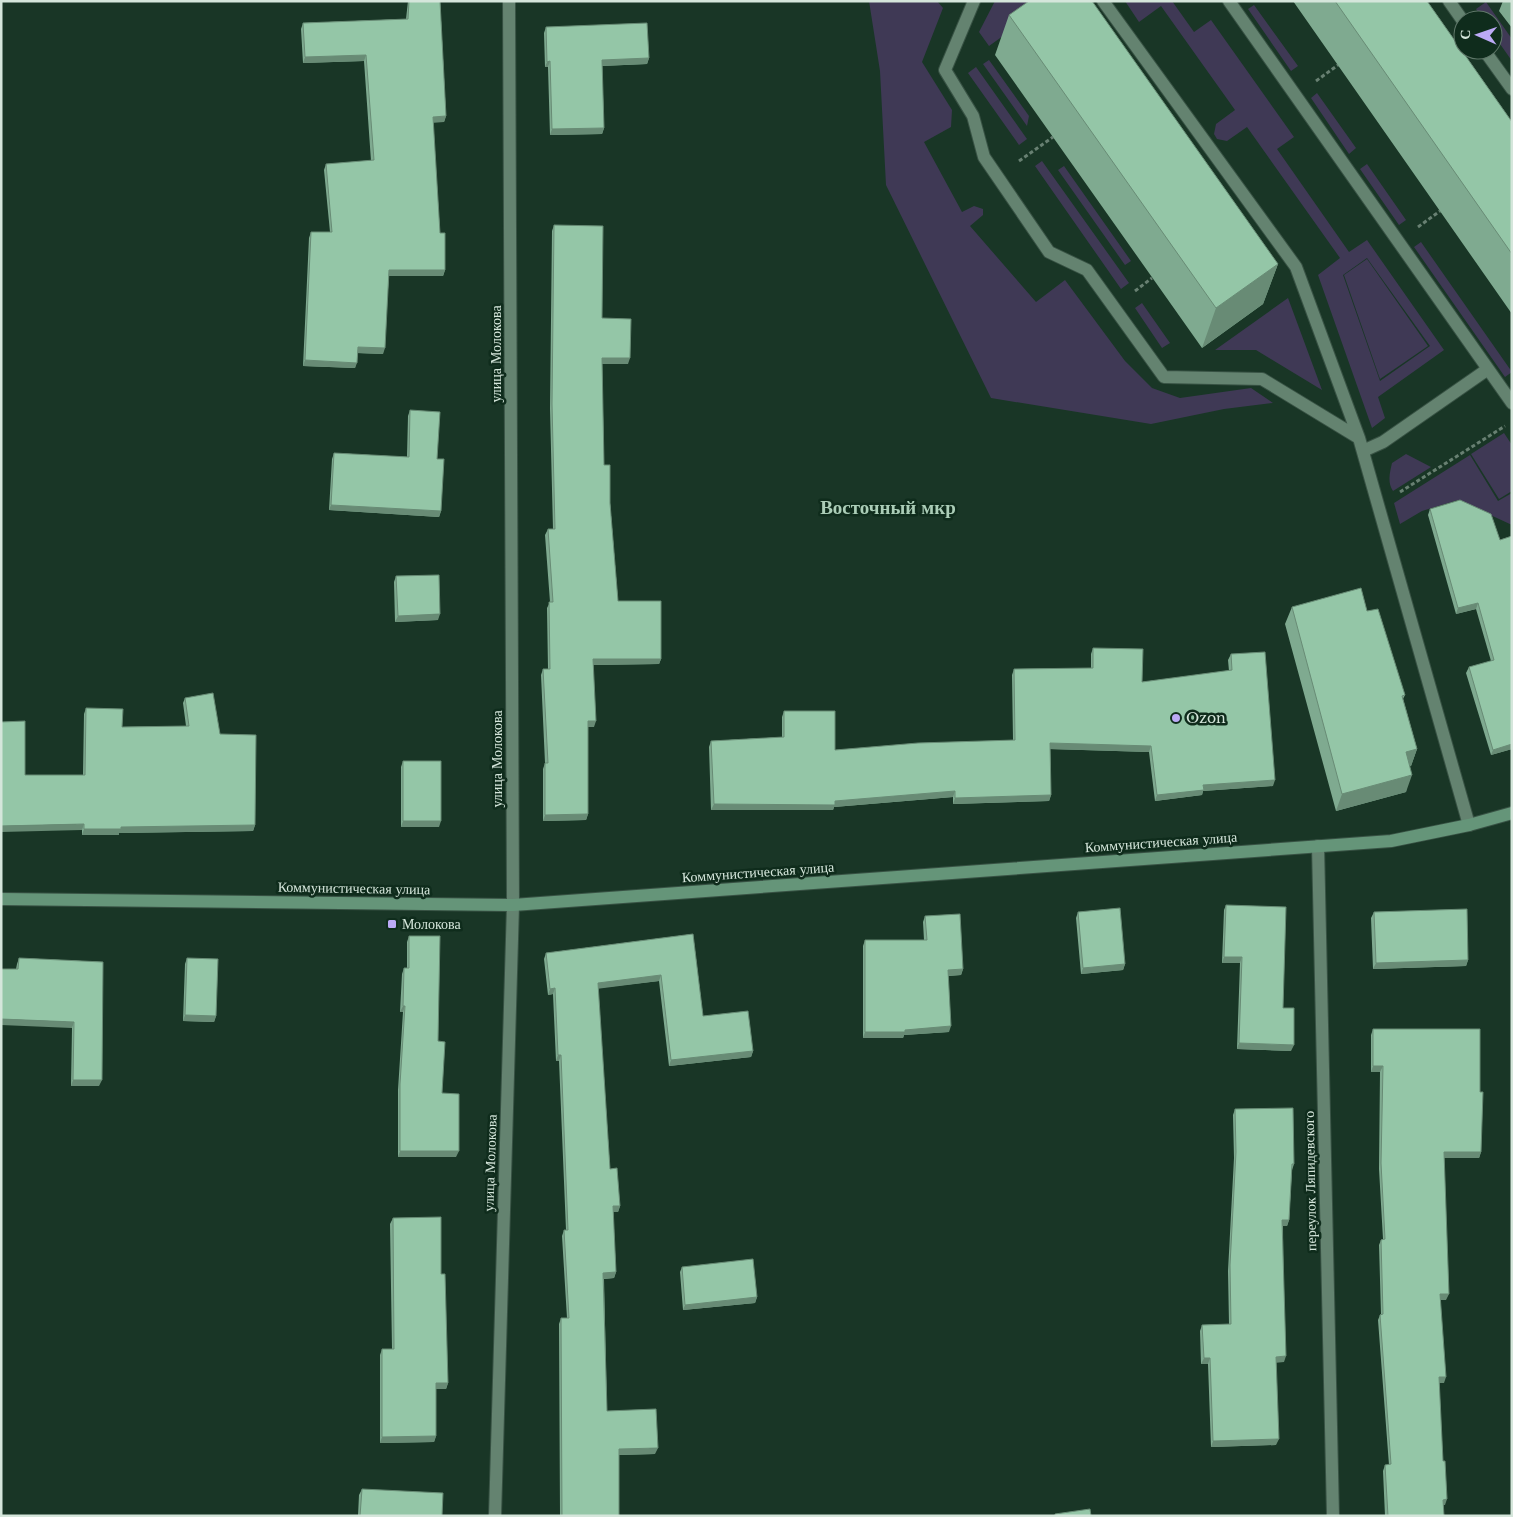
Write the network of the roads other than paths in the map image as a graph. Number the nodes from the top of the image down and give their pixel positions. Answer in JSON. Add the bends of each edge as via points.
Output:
{"nodes":[{"id":1,"x":509,"y":1,"type":"edge"},
{"id":2,"x":974,"y":1,"type":"edge"},
{"id":3,"x":1104,"y":1,"type":"edge"},
{"id":4,"x":1229,"y":1,"type":"edge"},
{"id":5,"x":1491,"y":60,"type":"edge"},
{"id":6,"x":1512,"y":89,"type":"edge"},
{"id":7,"x":1488,"y":369,"type":"junction"},
{"id":8,"x":1512,"y":403,"type":"edge"},
{"id":9,"x":1358,"y":438,"type":"junction"},
{"id":10,"x":1363,"y":451,"type":"junction"},
{"id":11,"x":1512,"y":813,"type":"edge"},
{"id":12,"x":1469,"y":825,"type":"junction"},
{"id":13,"x":1318,"y":846,"type":"junction"},
{"id":14,"x":1,"y":899,"type":"edge"},
{"id":15,"x":513,"y":905,"type":"junction"},
{"id":16,"x":495,"y":1516,"type":"edge"},
{"id":17,"x":1332,"y":1516,"type":"edge"}],
"edges":[{"from":1,"to":15,"type":"street","name":"улица Молокова"},
{"from":2,"to":9,"type":"street","via":[[945,70],[973,116],[984,157],[1050,252],[1087,270],[1164,377],[1262,379]]},
{"from":3,"to":9,"type":"street","via":[[1296,267]]},
{"from":4,"to":7,"type":"street"},
{"from":5,"to":6,"type":"street"},
{"from":7,"to":8,"type":"street"},
{"from":7,"to":10,"type":"street","via":[[1382,442]]},
{"from":9,"to":10,"type":"street"},
{"from":10,"to":12,"type":"street"},
{"from":11,"to":12,"type":"street","name":"Коммунистическая улица"},
{"from":12,"to":13,"type":"street","name":"Коммунистическая улица","via":[[1391,841]]},
{"from":13,"to":15,"type":"street","name":"Коммунистическая улица"},
{"from":13,"to":17,"type":"street","name":"переулок Ляпидевского"},
{"from":14,"to":15,"type":"street","name":"Коммунистическая улица"},
{"from":15,"to":16,"type":"street","name":"улица Молокова"}]}
